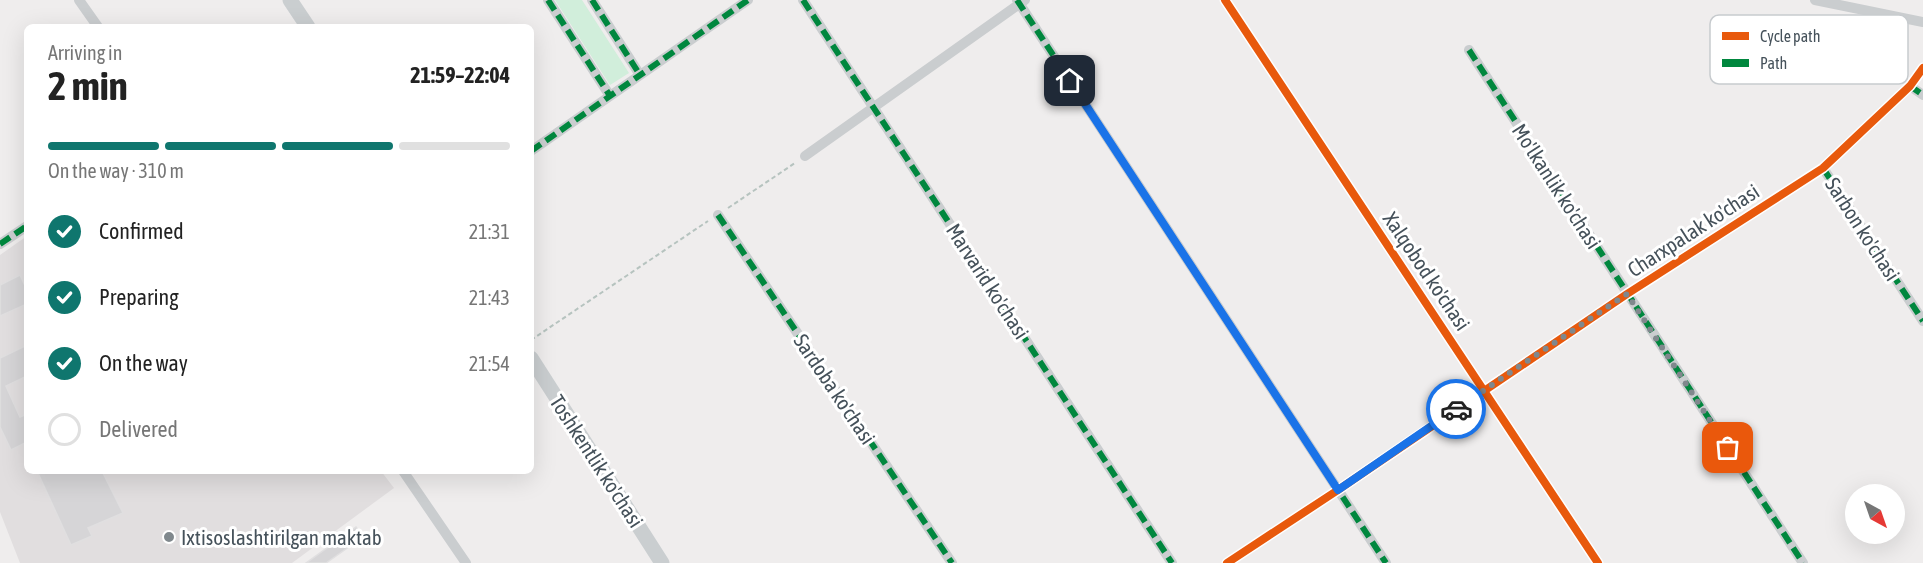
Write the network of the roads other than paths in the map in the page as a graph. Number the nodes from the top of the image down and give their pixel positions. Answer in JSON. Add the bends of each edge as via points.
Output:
{"nodes":[{"id":1,"x":79,"y":0,"type":"edge"},
{"id":2,"x":290,"y":0,"type":"edge"},
{"id":3,"x":548,"y":0,"type":"edge"},
{"id":4,"x":592,"y":0,"type":"edge"},
{"id":5,"x":748,"y":0,"type":"edge"},
{"id":6,"x":803,"y":0,"type":"edge"},
{"id":7,"x":1226,"y":0,"type":"edge"},
{"id":8,"x":1815,"y":0,"type":"edge"},
{"id":9,"x":1020,"y":1,"type":"edge"},
{"id":10,"x":1889,"y":15,"type":"edge"},
{"id":11,"x":1908,"y":19,"type":"edge"},
{"id":12,"x":1923,"y":22,"type":"edge"},
{"id":13,"x":96,"y":24,"type":"edge"},
{"id":14,"x":306,"y":24,"type":"edge"},
{"id":15,"x":1469,"y":50,"type":"dead end"},
{"id":16,"x":1923,"y":68,"type":"edge"},
{"id":17,"x":640,"y":75,"type":"junction"},
{"id":18,"x":1910,"y":86,"type":"junction"},
{"id":19,"x":1923,"y":95,"type":"edge"},
{"id":20,"x":610,"y":96,"type":"junction"},
{"id":21,"x":875,"y":107,"type":"junction"},
{"id":22,"x":534,"y":149,"type":"edge"},
{"id":23,"x":805,"y":156,"type":"road end"},
{"id":24,"x":1823,"y":168,"type":"junction"},
{"id":25,"x":718,"y":215,"type":"road end"},
{"id":26,"x":24,"y":228,"type":"edge"},
{"id":27,"x":0,"y":244,"type":"edge"},
{"id":28,"x":1627,"y":294,"type":"junction"},
{"id":29,"x":1923,"y":321,"type":"edge"},
{"id":30,"x":534,"y":363,"type":"edge"},
{"id":31,"x":1484,"y":390,"type":"junction"},
{"id":32,"x":404,"y":474,"type":"edge"},
{"id":33,"x":1338,"y":490,"type":"junction"},
{"id":34,"x":466,"y":563,"type":"edge"},
{"id":35,"x":662,"y":563,"type":"edge"},
{"id":36,"x":952,"y":563,"type":"edge"},
{"id":37,"x":1172,"y":563,"type":"edge"},
{"id":38,"x":1227,"y":563,"type":"edge"},
{"id":39,"x":1386,"y":563,"type":"edge"},
{"id":40,"x":1598,"y":563,"type":"edge"},
{"id":41,"x":1803,"y":563,"type":"edge"}],
"edges":[{"from":1,"to":13,"type":"street"},
{"from":2,"to":14,"type":"main road"},
{"from":3,"to":20,"type":"street"},
{"from":4,"to":17,"type":"street"},
{"from":5,"to":17,"type":"street"},
{"from":6,"to":21,"type":"street","name":"Marvarid ko'chasi"},
{"from":7,"to":31,"type":"street","name":"Xalqobod ko'chasi"},
{"from":8,"to":10,"type":"street"},
{"from":9,"to":21,"type":"street"},
{"from":9,"to":33,"type":"street"},
{"from":11,"to":12,"type":"street"},
{"from":15,"to":28,"type":"street","name":"Mo'lkanlik ko'chasi"},
{"from":16,"to":18,"type":"street","name":"Charxpalak ko'chasi"},
{"from":17,"to":20,"type":"street"},
{"from":18,"to":19,"type":"street"},
{"from":18,"to":24,"type":"street","name":"Charxpalak ko'chasi"},
{"from":20,"to":22,"type":"street"},
{"from":21,"to":23,"type":"street"},
{"from":21,"to":37,"type":"street","name":"Marvarid ko'chasi"},
{"from":24,"to":28,"type":"street","name":"Charxpalak ko'chasi"},
{"from":24,"to":29,"type":"street","name":"Sarbon ko'chasi"},
{"from":25,"to":36,"type":"street","name":"Sardoba ko'chasi"},
{"from":26,"to":27,"type":"street"},
{"from":28,"to":31,"type":"street","name":"Charxpalak ko'chasi"},
{"from":28,"to":41,"type":"street","name":"Mo'lkanlik ko'chasi"},
{"from":30,"to":35,"type":"main road","name":"Toshkentlik ko'chasi"},
{"from":31,"to":33,"type":"street","name":"Charxpalak ko'chasi"},
{"from":31,"to":40,"type":"street","name":"Xalqobod ko'chasi"},
{"from":32,"to":34,"type":"street"},
{"from":33,"to":38,"type":"street","name":"Charxpalak ko'chasi"},
{"from":33,"to":39,"type":"street"}]}
